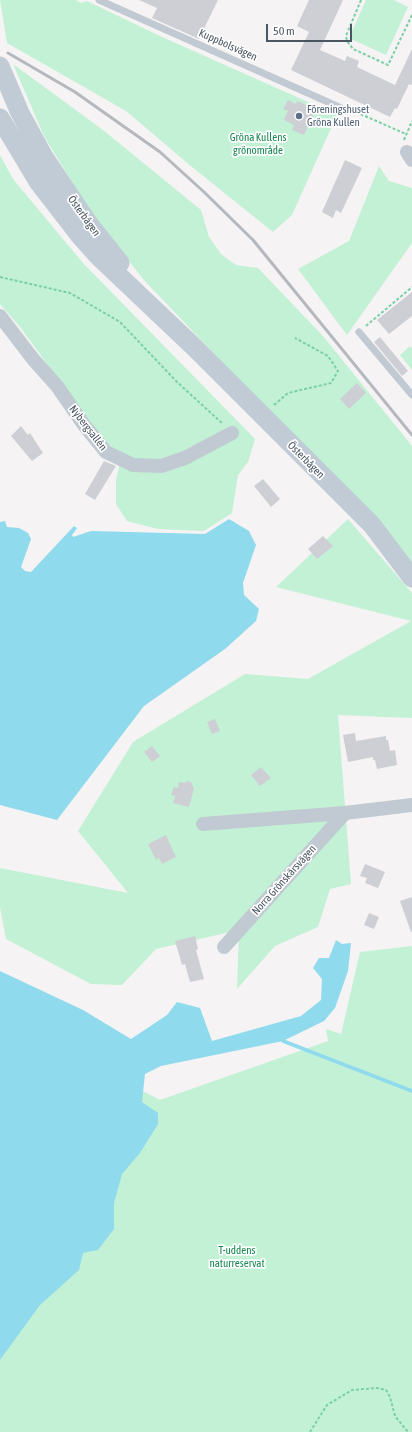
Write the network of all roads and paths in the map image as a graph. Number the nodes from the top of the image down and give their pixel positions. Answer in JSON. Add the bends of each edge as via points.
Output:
{"nodes":[{"id":1,"x":99,"y":0,"type":"edge"},
{"id":2,"x":361,"y":0,"type":"edge"},
{"id":3,"x":412,"y":15,"type":"edge"},
{"id":4,"x":0,"y":66,"type":"edge"},
{"id":5,"x":348,"y":111,"type":"joint"},
{"id":6,"x":0,"y":118,"type":"edge"},
{"id":7,"x":412,"y":121,"type":"edge"},
{"id":8,"x":406,"y":134,"type":"junction"},
{"id":9,"x":410,"y":156,"type":"edge"},
{"id":10,"x":0,"y":277,"type":"edge"},
{"id":11,"x":412,"y":287,"type":"edge"},
{"id":12,"x":0,"y":316,"type":"edge"},
{"id":13,"x":359,"y":332,"type":"joint"},
{"id":14,"x":295,"y":338,"type":"dead end"},
{"id":15,"x":195,"y":348,"type":"junction"},
{"id":16,"x":412,"y":395,"type":"edge"},
{"id":17,"x":262,"y":416,"type":"junction"},
{"id":18,"x":232,"y":432,"type":"joint"},
{"id":19,"x":412,"y":578,"type":"edge"},
{"id":20,"x":412,"y":805,"type":"edge"},
{"id":21,"x":344,"y":813,"type":"junction"},
{"id":22,"x":203,"y":824,"type":"dead end"},
{"id":23,"x":224,"y":947,"type":"dead end"},
{"id":24,"x":310,"y":1432,"type":"edge"},
{"id":25,"x":408,"y":1432,"type":"edge"}],
"edges":[{"from":1,"to":5,"type":"lane","name":"Kuppbolsvägen"},
{"from":2,"to":3,"type":"path","via":[[346,36],[347,41],[353,49],[388,65]]},
{"from":4,"to":15,"type":"main road","name":"Österbågen","via":[[20,113],[63,188],[126,270]]},
{"from":5,"to":8,"type":"path"},
{"from":6,"to":15,"type":"main road","name":"Österbågen","via":[[38,183],[80,236]]},
{"from":7,"to":8,"type":"path"},
{"from":8,"to":9,"type":"path","via":[[404,140]]},
{"from":10,"to":18,"type":"path","via":[[70,293],[120,322],[177,382]]},
{"from":11,"to":13,"type":"path"},
{"from":12,"to":18,"type":"street","name":"Nybergsallén","via":[[106,452],[133,465],[161,466],[185,458]]},
{"from":13,"to":16,"type":"lane"},
{"from":14,"to":17,"type":"path","via":[[328,356],[338,371],[331,383],[288,393]]},
{"from":15,"to":17,"type":"main road","name":"Österbågen"},
{"from":17,"to":19,"type":"main road","name":"Österbågen","via":[[372,525]]},
{"from":20,"to":21,"type":"street"},
{"from":21,"to":22,"type":"street"},
{"from":21,"to":23,"type":"street","name":"Norra Grönskärsvägen"},
{"from":24,"to":25,"type":"path","via":[[327,1405],[352,1390],[377,1388],[386,1390],[395,1416]]}]}
